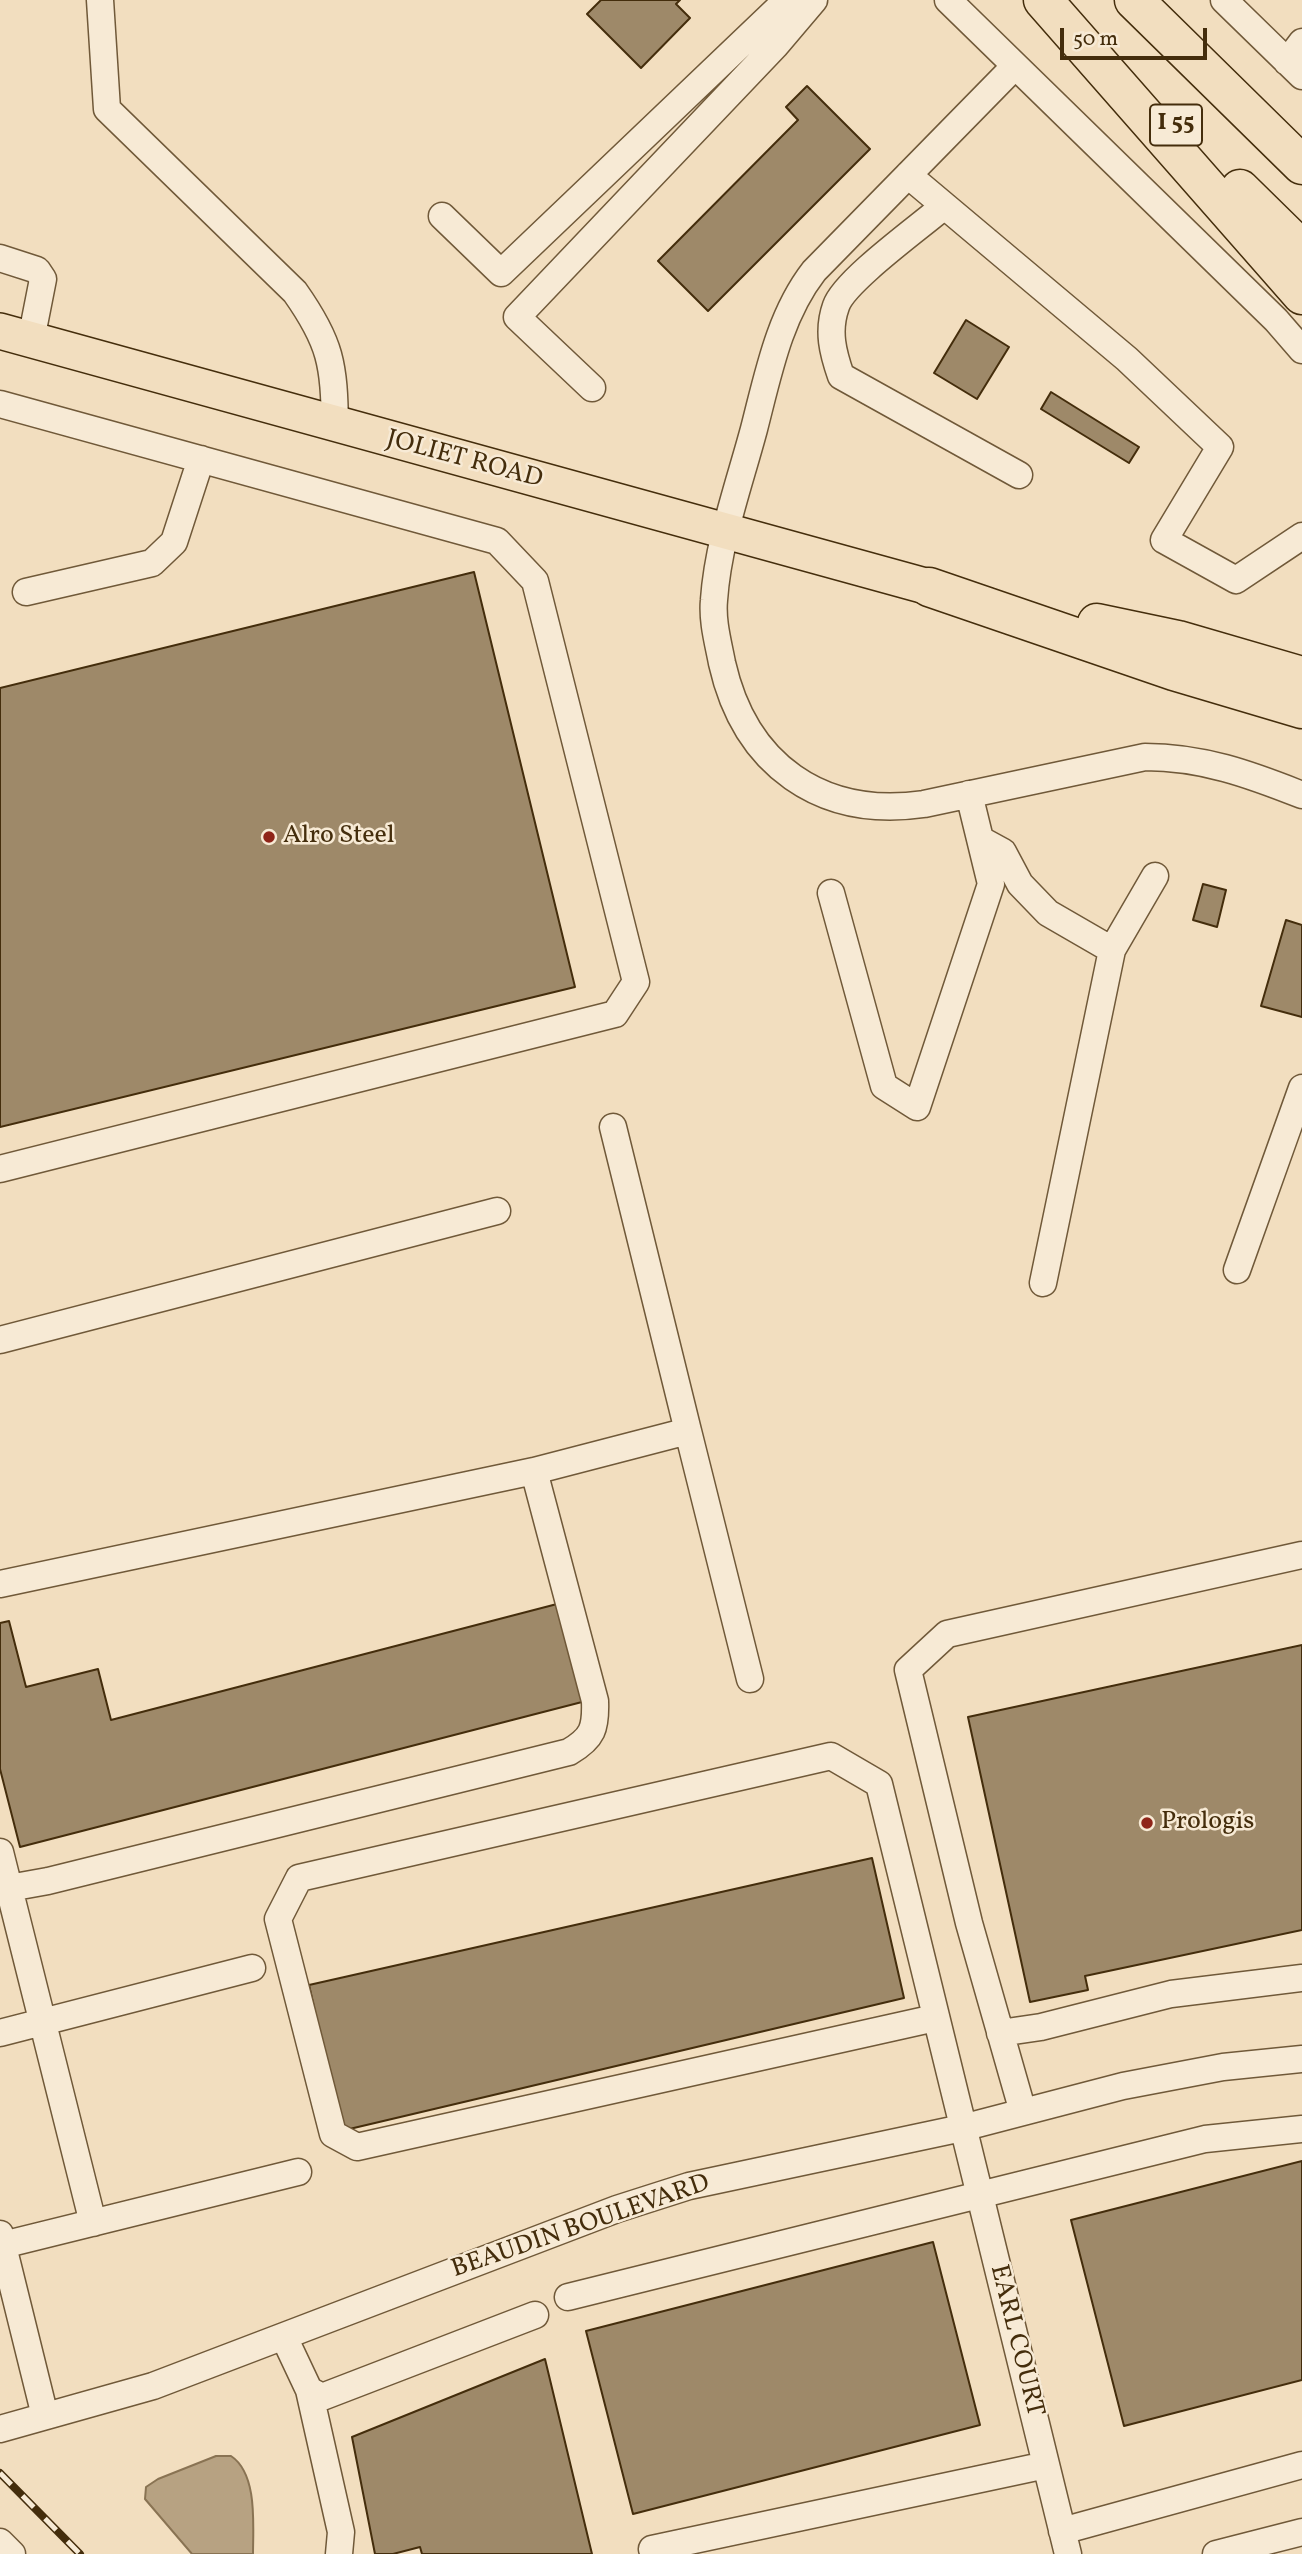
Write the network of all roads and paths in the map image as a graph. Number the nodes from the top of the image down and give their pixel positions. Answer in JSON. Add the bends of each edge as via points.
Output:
{"nodes":[{"id":1,"x":100,"y":0,"type":"edge"},
{"id":2,"x":787,"y":0,"type":"edge"},
{"id":3,"x":814,"y":0,"type":"edge"},
{"id":4,"x":948,"y":0,"type":"edge"},
{"id":5,"x":1043,"y":0,"type":"edge"},
{"id":6,"x":1049,"y":0,"type":"edge"},
{"id":7,"x":1135,"y":0,"type":"edge"},
{"id":8,"x":1224,"y":0,"type":"edge"},
{"id":9,"x":1297,"y":60,"type":"edge"},
{"id":10,"x":1015,"y":66,"type":"junction"},
{"id":11,"x":1302,"y":150,"type":"edge"},
{"id":12,"x":1302,"y":165,"type":"edge"},
{"id":13,"x":908,"y":175,"type":"junction"},
{"id":14,"x":944,"y":206,"type":"junction"},
{"id":15,"x":442,"y":216,"type":"dead end"},
{"id":16,"x":1302,"y":250,"type":"edge"},
{"id":17,"x":0,"y":258,"type":"edge"},
{"id":18,"x":1302,"y":295,"type":"edge"},
{"id":19,"x":15,"y":336,"type":"edge"},
{"id":20,"x":1302,"y":350,"type":"edge"},
{"id":21,"x":592,"y":388,"type":"dead end"},
{"id":22,"x":0,"y":404,"type":"edge"},
{"id":23,"x":335,"y":426,"type":"junction"},
{"id":24,"x":201,"y":459,"type":"junction"},
{"id":25,"x":1019,"y":475,"type":"dead end"},
{"id":26,"x":726,"y":532,"type":"junction"},
{"id":27,"x":1300,"y":539,"type":"edge"},
{"id":28,"x":929,"y":587,"type":"junction"},
{"id":29,"x":26,"y":592,"type":"dead end"},
{"id":30,"x":1024,"y":620,"type":"junction"},
{"id":31,"x":1302,"y":676,"type":"edge"},
{"id":32,"x":1302,"y":709,"type":"edge"},
{"id":33,"x":1302,"y":727,"type":"edge"},
{"id":34,"x":969,"y":794,"type":"junction"},
{"id":35,"x":1302,"y":795,"type":"edge"},
{"id":36,"x":981,"y":840,"type":"junction"},
{"id":37,"x":1154,"y":876,"type":"dead end"},
{"id":38,"x":831,"y":893,"type":"dead end"},
{"id":39,"x":1112,"y":950,"type":"junction"},
{"id":40,"x":1302,"y":1088,"type":"edge"},
{"id":41,"x":613,"y":1127,"type":"dead end"},
{"id":42,"x":0,"y":1168,"type":"edge"},
{"id":43,"x":498,"y":1211,"type":"dead end"},
{"id":44,"x":1237,"y":1270,"type":"dead end"},
{"id":45,"x":1043,"y":1283,"type":"dead end"},
{"id":46,"x":0,"y":1340,"type":"edge"},
{"id":47,"x":688,"y":1431,"type":"junction"},
{"id":48,"x":534,"y":1471,"type":"junction"},
{"id":49,"x":1302,"y":1555,"type":"edge"},
{"id":50,"x":0,"y":1584,"type":"edge"},
{"id":51,"x":750,"y":1678,"type":"dead end"},
{"id":52,"x":0,"y":1852,"type":"edge"},
{"id":53,"x":9,"y":1888,"type":"junction"},
{"id":54,"x":252,"y":1968,"type":"dead end"},
{"id":55,"x":1302,"y":1978,"type":"edge"},
{"id":56,"x":935,"y":2018,"type":"junction"},
{"id":57,"x":41,"y":2023,"type":"junction"},
{"id":58,"x":0,"y":2033,"type":"edge"},
{"id":59,"x":1000,"y":2033,"type":"junction"},
{"id":60,"x":1302,"y":2059,"type":"edge"},
{"id":61,"x":1023,"y":2112,"type":"junction"},
{"id":62,"x":962,"y":2128,"type":"junction"},
{"id":63,"x":1302,"y":2129,"type":"edge"},
{"id":64,"x":298,"y":2172,"type":"dead end"},
{"id":65,"x":979,"y":2196,"type":"junction"},
{"id":66,"x":93,"y":2223,"type":"junction"},
{"id":67,"x":1,"y":2239,"type":"edge"},
{"id":68,"x":568,"y":2297,"type":"dead end"},
{"id":69,"x":535,"y":2315,"type":"dead end"},
{"id":70,"x":284,"y":2337,"type":"junction"},
{"id":71,"x":309,"y":2390,"type":"junction"},
{"id":72,"x":45,"y":2416,"type":"junction"},
{"id":73,"x":0,"y":2429,"type":"edge"},
{"id":74,"x":1046,"y":2465,"type":"junction"},
{"id":75,"x":1302,"y":2465,"type":"edge"},
{"id":76,"x":1302,"y":2532,"type":"edge"},
{"id":77,"x":0,"y":2542,"type":"edge"},
{"id":78,"x":1065,"y":2543,"type":"edge"},
{"id":79,"x":652,"y":2549,"type":"dead end"},
{"id":80,"x":12,"y":2554,"type":"edge"},
{"id":81,"x":339,"y":2554,"type":"edge"},
{"id":82,"x":1216,"y":2554,"type":"edge"}],
"edges":[{"from":1,"to":23,"type":"street","via":[[107,109],[295,292],[319,326],[333,362]]},
{"from":2,"to":15,"type":"street","via":[[501,272]]},
{"from":3,"to":21,"type":"street","via":[[517,317]]},
{"from":4,"to":10,"type":"street"},
{"from":5,"to":18,"type":"highway"},
{"from":6,"to":16,"type":"highway","number":"I 55"},
{"from":7,"to":11,"type":"highway"},
{"from":7,"to":12,"type":"highway","number":"I 55"},
{"from":8,"to":9,"type":"street"},
{"from":10,"to":13,"type":"street"},
{"from":10,"to":20,"type":"street"},
{"from":13,"to":14,"type":"street"},
{"from":13,"to":26,"type":"street","via":[[814,271],[792,303],[767,377]]},
{"from":14,"to":25,"type":"street","via":[[849,287],[836,305],[830,346],[841,376]]},
{"from":14,"to":27,"type":"street","via":[[1118,350],[1220,447],[1164,540],[1236,580]]},
{"from":17,"to":19,"type":"street","via":[[37,270],[43,279]]},
{"from":19,"to":23,"type":"main road","name":"JOLIET ROAD"},
{"from":22,"to":24,"type":"street"},
{"from":23,"to":26,"type":"main road","name":"JOLIET ROAD"},
{"from":24,"to":29,"type":"street","via":[[174,541],[152,563]]},
{"from":24,"to":42,"type":"street","via":[[497,541],[536,581],[636,982],[615,1014]]},
{"from":26,"to":28,"type":"main road","name":"JOLIET ROAD"},
{"from":26,"to":34,"type":"street","via":[[713,600],[716,633],[734,704],[763,752],[794,780],[852,804],[901,807]]},
{"from":28,"to":30,"type":"highway"},
{"from":28,"to":31,"type":"highway","via":[[1178,640]]},
{"from":30,"to":32,"type":"highway"},
{"from":30,"to":33,"type":"highway"},
{"from":34,"to":35,"type":"street","via":[[1145,757],[1178,757],[1230,767]]},
{"from":34,"to":36,"type":"street"},
{"from":36,"to":38,"type":"street","via":[[991,884],[917,1107],[884,1086]]},
{"from":36,"to":39,"type":"street","via":[[1003,852],[1020,884],[1048,913]]},
{"from":37,"to":39,"type":"street"},
{"from":39,"to":45,"type":"street"},
{"from":40,"to":44,"type":"street"},
{"from":41,"to":47,"type":"street"},
{"from":43,"to":46,"type":"street"},
{"from":47,"to":48,"type":"street"},
{"from":47,"to":51,"type":"street"},
{"from":48,"to":50,"type":"street"},
{"from":48,"to":53,"type":"street","via":[[595,1701],[596,1728],[587,1742],[569,1752]]},
{"from":49,"to":59,"type":"street","via":[[947,1634],[908,1670]]},
{"from":52,"to":53,"type":"street"},
{"from":53,"to":57,"type":"street"},
{"from":54,"to":57,"type":"street"},
{"from":55,"to":59,"type":"street","via":[[1171,1994]]},
{"from":56,"to":56,"type":"street","name":"EARL COURT","via":[[879,1784],[831,1755],[299,1878],[278,1919],[333,2134],[357,2147]]},
{"from":56,"to":62,"type":"street","name":"EARL COURT"},
{"from":57,"to":58,"type":"street"},
{"from":57,"to":66,"type":"street"},
{"from":59,"to":61,"type":"street"},
{"from":60,"to":61,"type":"street","name":"BEAUDIN BOULEVARD","via":[[1223,2067]]},
{"from":61,"to":62,"type":"street","name":"BEAUDIN BOULEVARD"},
{"from":62,"to":65,"type":"street","name":"EARL COURT"},
{"from":62,"to":70,"type":"street","name":"BEAUDIN BOULEVARD","via":[[689,2186],[617,2209]]},
{"from":63,"to":65,"type":"street","via":[[1205,2139]]},
{"from":64,"to":66,"type":"street"},
{"from":65,"to":68,"type":"street"},
{"from":65,"to":74,"type":"street","name":"EARL COURT"},
{"from":66,"to":67,"type":"street"},
{"from":67,"to":72,"type":"street"},
{"from":69,"to":71,"type":"street","via":[[322,2397]]},
{"from":70,"to":71,"type":"street"},
{"from":70,"to":72,"type":"street","name":"BEAUDIN BOULEVARD","via":[[153,2386]]},
{"from":71,"to":81,"type":"street","via":[[341,2532]]},
{"from":72,"to":73,"type":"street","name":"BEAUDIN BOULEVARD"},
{"from":74,"to":78,"type":"street","name":"EARL COURT"},
{"from":74,"to":79,"type":"street"},
{"from":75,"to":78,"type":"street"},
{"from":76,"to":82,"type":"street"},
{"from":77,"to":80,"type":"street"}]}
